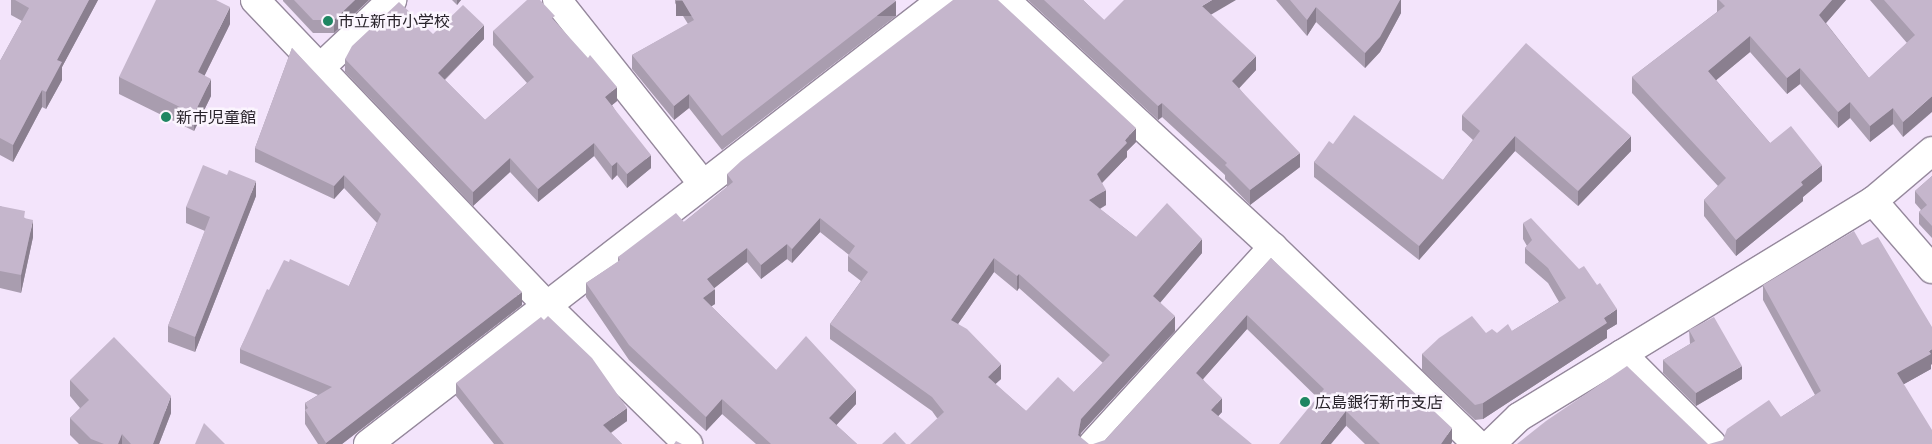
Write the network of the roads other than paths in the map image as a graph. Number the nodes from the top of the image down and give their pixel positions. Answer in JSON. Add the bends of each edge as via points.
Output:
{"nodes":[{"id":1,"x":255,"y":0,"type":"edge"},
{"id":2,"x":392,"y":0,"type":"edge"},
{"id":3,"x":557,"y":0,"type":"edge"},
{"id":4,"x":942,"y":0,"type":"edge"},
{"id":5,"x":1005,"y":0,"type":"edge"},
{"id":6,"x":321,"y":67,"type":"junction"},
{"id":7,"x":1932,"y":151,"type":"edge"},
{"id":8,"x":703,"y":184,"type":"junction"},
{"id":9,"x":1873,"y":201,"type":"junction"},
{"id":10,"x":1273,"y":247,"type":"junction"},
{"id":11,"x":1932,"y":269,"type":"edge"},
{"id":12,"x":546,"y":306,"type":"junction"},
{"id":13,"x":1622,"y":354,"type":"junction"},
{"id":14,"x":380,"y":440,"type":"edge"},
{"id":15,"x":688,"y":444,"type":"edge"},
{"id":16,"x":1093,"y":444,"type":"edge"},
{"id":17,"x":1477,"y":444,"type":"edge"},
{"id":18,"x":1491,"y":444,"type":"edge"},
{"id":19,"x":1712,"y":444,"type":"edge"}],
"edges":[{"from":1,"to":6,"type":"street"},
{"from":2,"to":6,"type":"street"},
{"from":3,"to":8,"type":"street"},
{"from":4,"to":8,"type":"street"},
{"from":5,"to":10,"type":"street"},
{"from":6,"to":12,"type":"street"},
{"from":7,"to":9,"type":"street"},
{"from":8,"to":12,"type":"street"},
{"from":9,"to":11,"type":"street"},
{"from":9,"to":13,"type":"street"},
{"from":10,"to":16,"type":"street"},
{"from":10,"to":17,"type":"street"},
{"from":12,"to":14,"type":"street"},
{"from":12,"to":15,"type":"street"},
{"from":13,"to":18,"type":"street","via":[[1519,417]]},
{"from":13,"to":19,"type":"street"}]}
